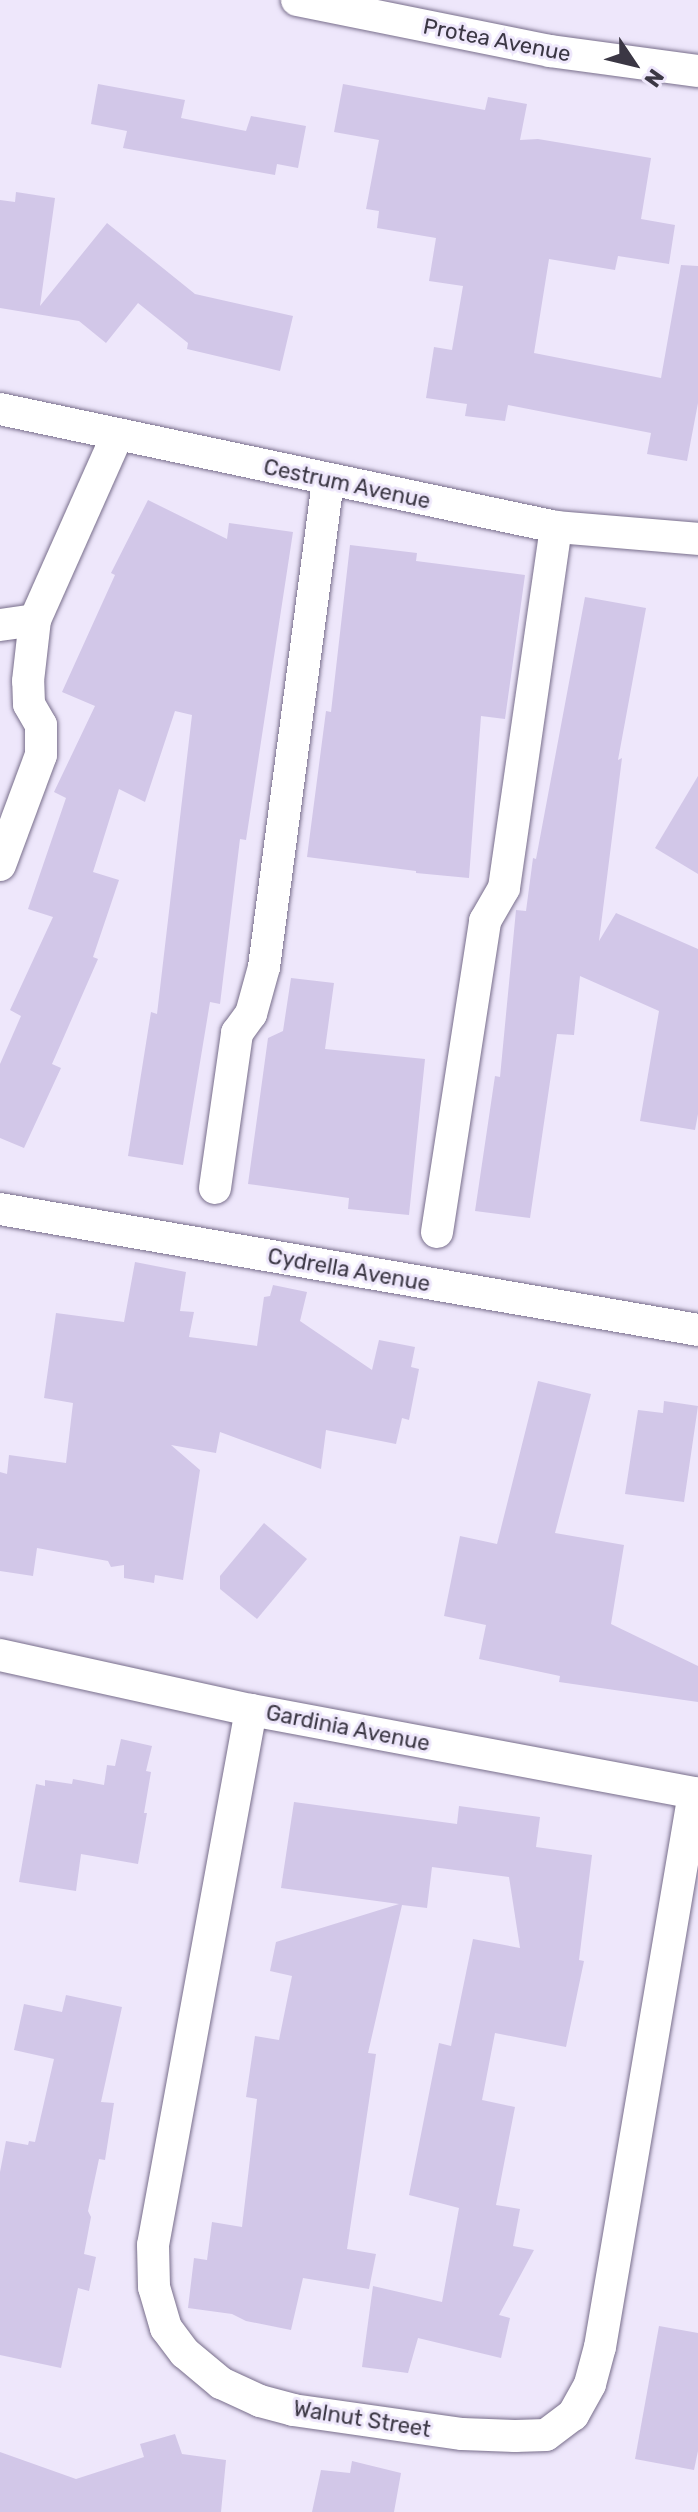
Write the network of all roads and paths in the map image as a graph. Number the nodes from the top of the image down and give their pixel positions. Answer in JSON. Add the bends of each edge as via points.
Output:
{"nodes":[{"id":1,"x":297,"y":0,"type":"edge"},
{"id":2,"x":698,"y":71,"type":"edge"},
{"id":3,"x":0,"y":409,"type":"edge"},
{"id":4,"x":117,"y":436,"type":"junction"},
{"id":5,"x":328,"y":480,"type":"junction"},
{"id":6,"x":556,"y":527,"type":"junction"},
{"id":7,"x":698,"y":539,"type":"edge"},
{"id":8,"x":35,"y":620,"type":"junction"},
{"id":9,"x":0,"y":625,"type":"edge"},
{"id":10,"x":0,"y":865,"type":"edge"},
{"id":11,"x":215,"y":1188,"type":"dead end"},
{"id":12,"x":0,"y":1209,"type":"edge"},
{"id":13,"x":437,"y":1232,"type":"dead end"},
{"id":14,"x":698,"y":1330,"type":"edge"},
{"id":15,"x":0,"y":1655,"type":"edge"},
{"id":16,"x":251,"y":1710,"type":"junction"},
{"id":17,"x":696,"y":1794,"type":"edge"}],
"edges":[{"from":1,"to":2,"type":"street","name":"Protea Avenue","via":[[550,51]]},
{"from":3,"to":4,"type":"street","name":"Cestrum Avenue"},
{"from":4,"to":5,"type":"street","name":"Cestrum Avenue"},
{"from":4,"to":8,"type":"street"},
{"from":5,"to":6,"type":"street","name":"Cestrum Avenue"},
{"from":5,"to":11,"type":"street","via":[[264,967],[251,1014],[237,1033]]},
{"from":6,"to":7,"type":"street","name":"Cestrum Avenue"},
{"from":6,"to":13,"type":"street","via":[[504,888],[485,921]]},
{"from":8,"to":9,"type":"street"},
{"from":8,"to":10,"type":"street","via":[[29,704],[41,725],[41,755]]},
{"from":12,"to":14,"type":"street","name":"Cydrella Avenue"},
{"from":15,"to":16,"type":"street","name":"Gardinia Avenue"},
{"from":16,"to":17,"type":"street","name":"Gardinia Avenue"},
{"from":16,"to":17,"type":"street","name":"Walnut Street","via":[[153,2245],[154,2287],[166,2328],[185,2353],[221,2383],[293,2410],[462,2434],[515,2436],[546,2435],[573,2415],[590,2384],[600,2347]]}]}
